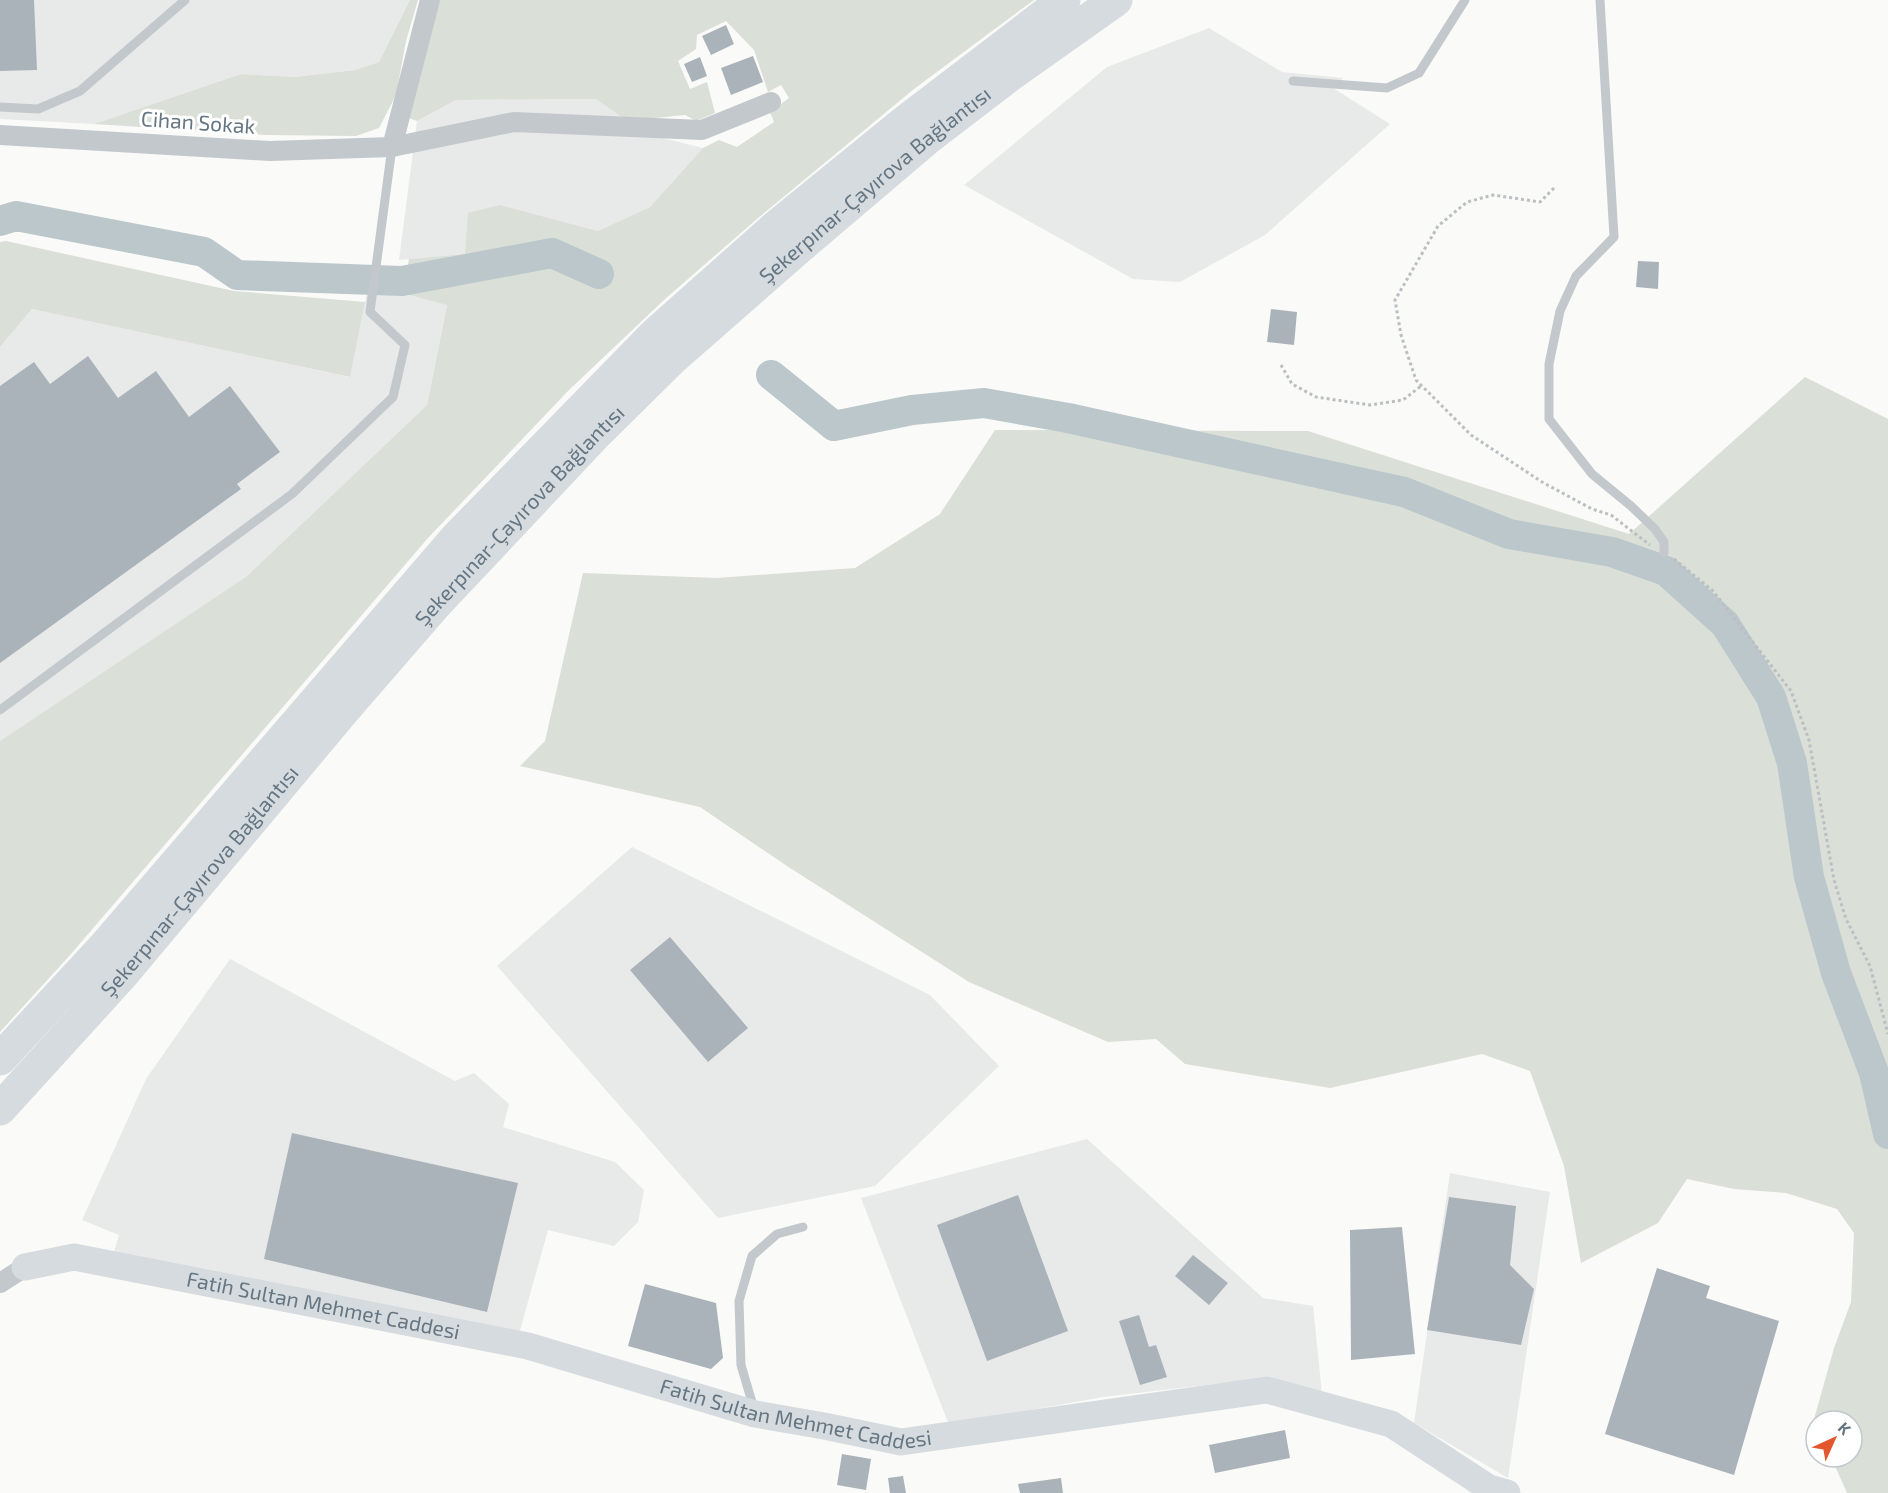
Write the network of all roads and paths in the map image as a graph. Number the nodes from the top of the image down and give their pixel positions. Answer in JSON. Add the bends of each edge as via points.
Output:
{"nodes":[{"id":1,"x":185,"y":0,"type":"edge"},
{"id":2,"x":430,"y":0,"type":"edge"},
{"id":3,"x":1064,"y":0,"type":"edge"},
{"id":4,"x":1116,"y":0,"type":"edge"},
{"id":5,"x":1465,"y":0,"type":"edge"},
{"id":6,"x":1600,"y":0,"type":"edge"},
{"id":7,"x":1293,"y":81,"type":"dead end"},
{"id":8,"x":771,"y":102,"type":"dead end"},
{"id":9,"x":0,"y":107,"type":"edge"},
{"id":10,"x":0,"y":135,"type":"edge"},
{"id":11,"x":392,"y":147,"type":"junction"},
{"id":12,"x":1554,"y":188,"type":"dead end"},
{"id":13,"x":1281,"y":365,"type":"dead end"},
{"id":14,"x":1421,"y":386,"type":"junction"},
{"id":15,"x":1664,"y":553,"type":"junction"},
{"id":16,"x":0,"y":710,"type":"edge"},
{"id":17,"x":1888,"y":1034,"type":"edge"},
{"id":18,"x":0,"y":1059,"type":"edge"},
{"id":19,"x":0,"y":1109,"type":"edge"},
{"id":20,"x":803,"y":1227,"type":"dead end"},
{"id":21,"x":25,"y":1268,"type":"joint"},
{"id":22,"x":0,"y":1283,"type":"edge"},
{"id":23,"x":755,"y":1414,"type":"junction"},
{"id":24,"x":1507,"y":1493,"type":"edge"}],
"edges":[{"from":1,"to":9,"type":"lane","via":[[80,91],[38,109]]},
{"from":2,"to":11,"type":"street"},
{"from":3,"to":18,"type":"highway","name":"Şekerpınar-Çayırova Bağlantısı","via":[[806,201],[655,334],[456,538],[103,948]]},
{"from":4,"to":19,"type":"highway","name":"Şekerpınar-Çayırova Bağlantısı","via":[[928,138],[795,250],[596,434],[435,605],[122,975]]},
{"from":5,"to":7,"type":"lane","via":[[1419,73],[1387,88]]},
{"from":6,"to":15,"type":"lane","via":[[1614,237],[1576,276],[1560,311],[1549,364],[1549,419],[1592,474],[1655,529],[1664,542]]},
{"from":8,"to":11,"type":"street","name":"Cihan Sokak","via":[[702,130],[514,122]]},
{"from":10,"to":11,"type":"street","name":"Cihan Sokak","via":[[270,151]]},
{"from":11,"to":16,"type":"lane","via":[[370,312],[405,345],[393,397],[292,494]]},
{"from":12,"to":14,"type":"path","via":[[1540,202],[1494,195],[1467,202],[1438,226],[1395,300],[1401,335]]},
{"from":13,"to":14,"type":"path","via":[[1292,384],[1327,399],[1370,405],[1403,400]]},
{"from":14,"to":15,"type":"path","via":[[1471,435],[1542,482],[1611,515]]},
{"from":15,"to":17,"type":"path","via":[[1713,591],[1791,691],[1809,740],[1834,880],[1846,919],[1870,966]]},
{"from":20,"to":23,"type":"lane","via":[[777,1234],[752,1256],[739,1301],[741,1365]]},
{"from":21,"to":22,"type":"street"},
{"from":21,"to":23,"type":"street","name":"Fatih Sultan Mehmet Caddesi","via":[[74,1257],[528,1346]]},
{"from":23,"to":24,"type":"street","name":"Fatih Sultan Mehmet Caddesi","via":[[901,1442],[1267,1390],[1391,1424],[1489,1488]]}]}
